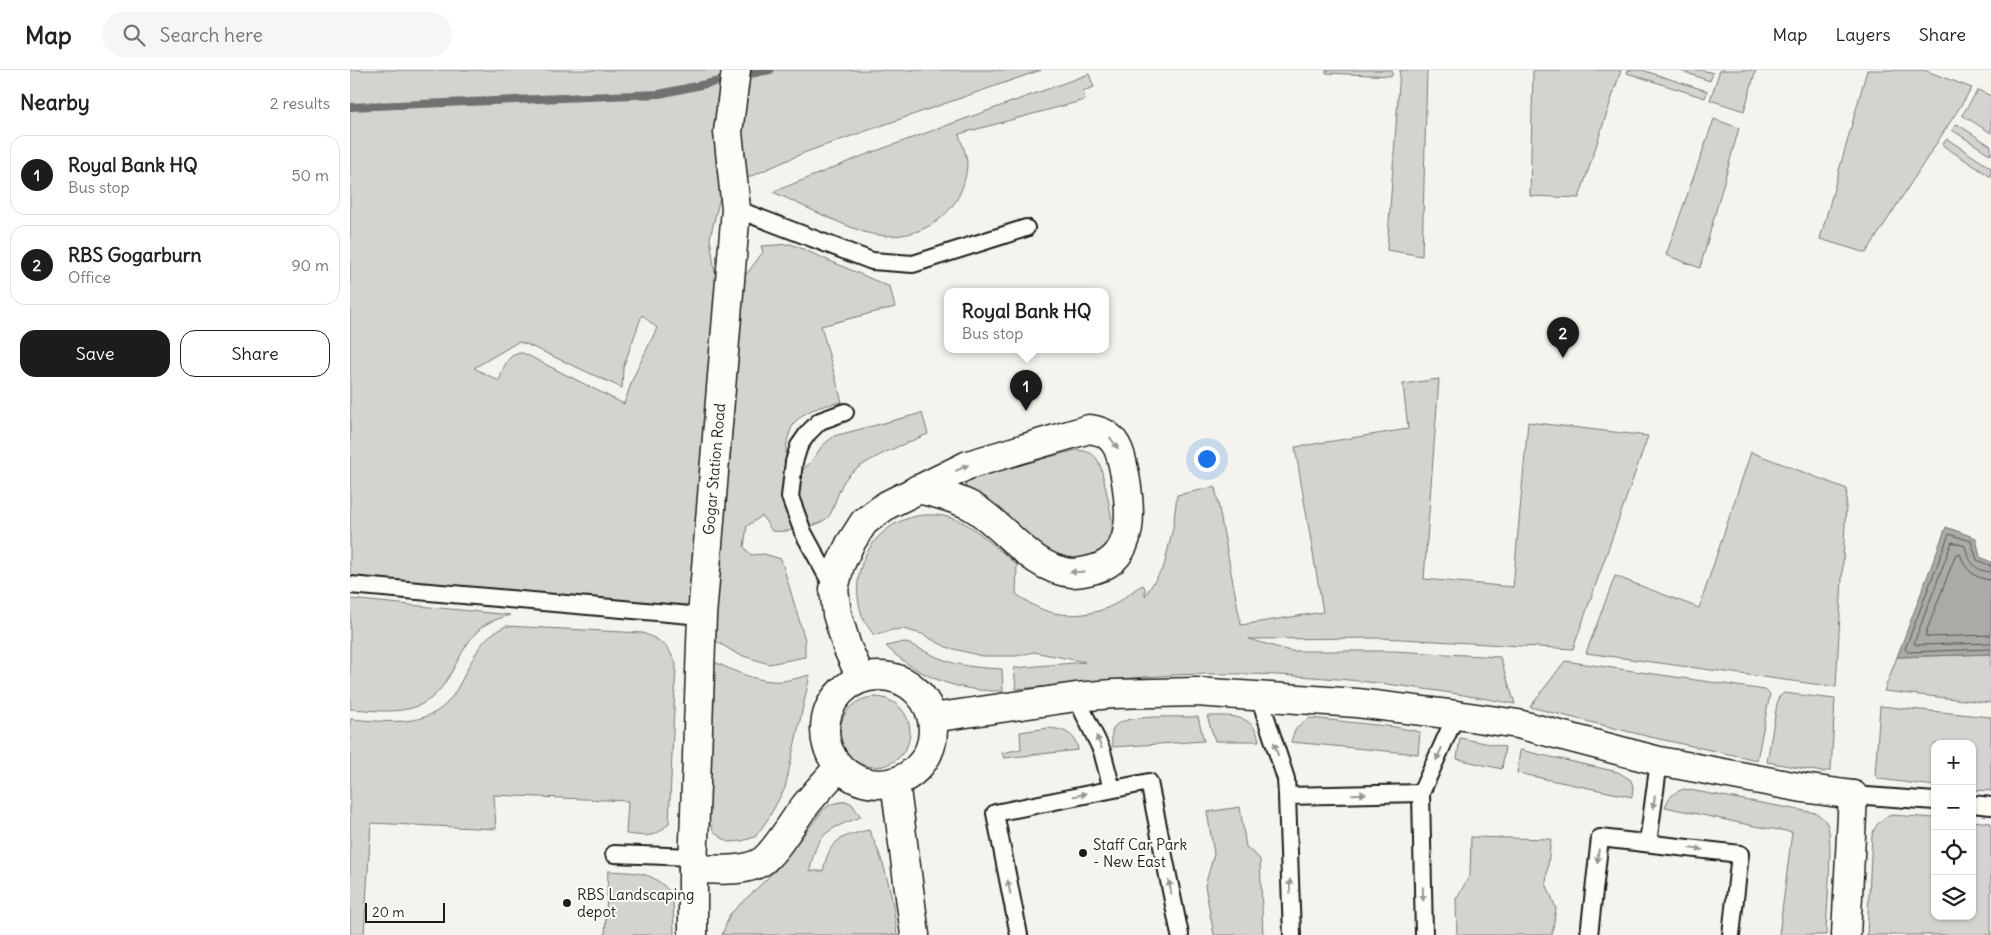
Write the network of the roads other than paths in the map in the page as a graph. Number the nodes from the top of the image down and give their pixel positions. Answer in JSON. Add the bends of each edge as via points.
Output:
{"nodes":[{"id":1,"x":736,"y":70,"type":"edge"},
{"id":2,"x":736,"y":209,"type":"junction"},
{"id":3,"x":1026,"y":228,"type":"dead end"},
{"id":4,"x":845,"y":412,"type":"dead end"},
{"id":5,"x":918,"y":489,"type":"junction"},
{"id":6,"x":350,"y":586,"type":"edge"},
{"id":7,"x":834,"y":590,"type":"junction"},
{"id":8,"x":702,"y":616,"type":"junction"},
{"id":9,"x":860,"y":678,"type":"junction"},
{"id":10,"x":1259,"y":696,"type":"junction"},
{"id":11,"x":1076,"y":697,"type":"junction"},
{"id":12,"x":1456,"y":715,"type":"junction"},
{"id":13,"x":932,"y":718,"type":"junction"},
{"id":14,"x":1659,"y":761,"type":"junction"},
{"id":15,"x":839,"y":767,"type":"junction"},
{"id":16,"x":894,"y":782,"type":"junction"},
{"id":17,"x":1112,"y":789,"type":"junction"},
{"id":18,"x":1421,"y":793,"type":"junction"},
{"id":19,"x":1853,"y":795,"type":"junction"},
{"id":20,"x":1287,"y":796,"type":"junction"},
{"id":21,"x":1931,"y":801,"type":"edge"},
{"id":22,"x":1976,"y":804,"type":"edge"},
{"id":23,"x":1991,"y":806,"type":"edge"},
{"id":24,"x":1648,"y":843,"type":"junction"},
{"id":25,"x":614,"y":854,"type":"dead end"},
{"id":26,"x":693,"y":863,"type":"junction"},
{"id":27,"x":693,"y":935,"type":"edge"},
{"id":28,"x":915,"y":935,"type":"edge"},
{"id":29,"x":1019,"y":935,"type":"edge"},
{"id":30,"x":1180,"y":935,"type":"edge"},
{"id":31,"x":1292,"y":935,"type":"edge"},
{"id":32,"x":1424,"y":935,"type":"edge"},
{"id":33,"x":1589,"y":935,"type":"edge"},
{"id":34,"x":1731,"y":935,"type":"edge"},
{"id":35,"x":1846,"y":935,"type":"edge"}],
"edges":[{"from":1,"to":2,"type":"street","name":"Gogar Station Road","via":[[728,132]]},
{"from":2,"to":3,"type":"lane","via":[[872,261],[913,264]]},
{"from":2,"to":8,"type":"street","name":"Gogar Station Road"},
{"from":4,"to":7,"type":"lane","via":[[820,421],[799,446],[790,497],[803,532]]},
{"from":5,"to":5,"type":"street","one_way":true,"via":[[968,465],[1089,429],[1108,435],[1120,452],[1129,499],[1129,528],[1120,551],[1112,559],[1103,566],[1073,573],[1044,563],[970,506]]},
{"from":5,"to":7,"type":"street","via":[[887,505],[864,522],[840,565]]},
{"from":6,"to":8,"type":"lane"},
{"from":7,"to":9,"type":"street","via":[[837,614]]},
{"from":8,"to":26,"type":"street","name":"Gogar Station Road"},
{"from":9,"to":13,"type":"street","via":[[883,675],[900,679],[915,688],[926,702]]},
{"from":9,"to":15,"type":"street","via":[[842,690],[827,714],[826,742]]},
{"from":10,"to":11,"type":"street","via":[[1196,692]]},
{"from":10,"to":12,"type":"street"},
{"from":20,"to":10,"type":"lane","one_way":true,"via":[[1286,779]]},
{"from":11,"to":13,"type":"street"},
{"from":17,"to":11,"type":"lane","one_way":true,"via":[[1102,751]]},
{"from":12,"to":14,"type":"street","via":[[1518,724]]},
{"from":12,"to":18,"type":"lane","one_way":true},
{"from":13,"to":16,"type":"street","via":[[934,734],[922,764],[910,775]]},
{"from":14,"to":19,"type":"street"},
{"from":14,"to":24,"type":"lane","one_way":true},
{"from":15,"to":16,"type":"street","via":[[865,782]]},
{"from":15,"to":26,"type":"street","via":[[761,862],[729,869]]},
{"from":16,"to":28,"type":"street"},
{"from":29,"to":17,"type":"lane","one_way":true,"via":[[995,813]]},
{"from":30,"to":17,"type":"lane","one_way":true,"via":[[1149,782]]},
{"from":20,"to":18,"type":"lane","one_way":true},
{"from":18,"to":32,"type":"lane","one_way":true},
{"from":19,"to":21,"type":"lane"},
{"from":19,"to":35,"type":"street"},
{"from":31,"to":20,"type":"lane","one_way":true},
{"from":22,"to":23,"type":"lane"},
{"from":24,"to":33,"type":"lane","one_way":true,"via":[[1600,838]]},
{"from":24,"to":34,"type":"lane","one_way":true,"via":[[1740,854]]},
{"from":25,"to":26,"type":"lane"},
{"from":26,"to":27,"type":"street","name":"Gogar Station Road"}]}
